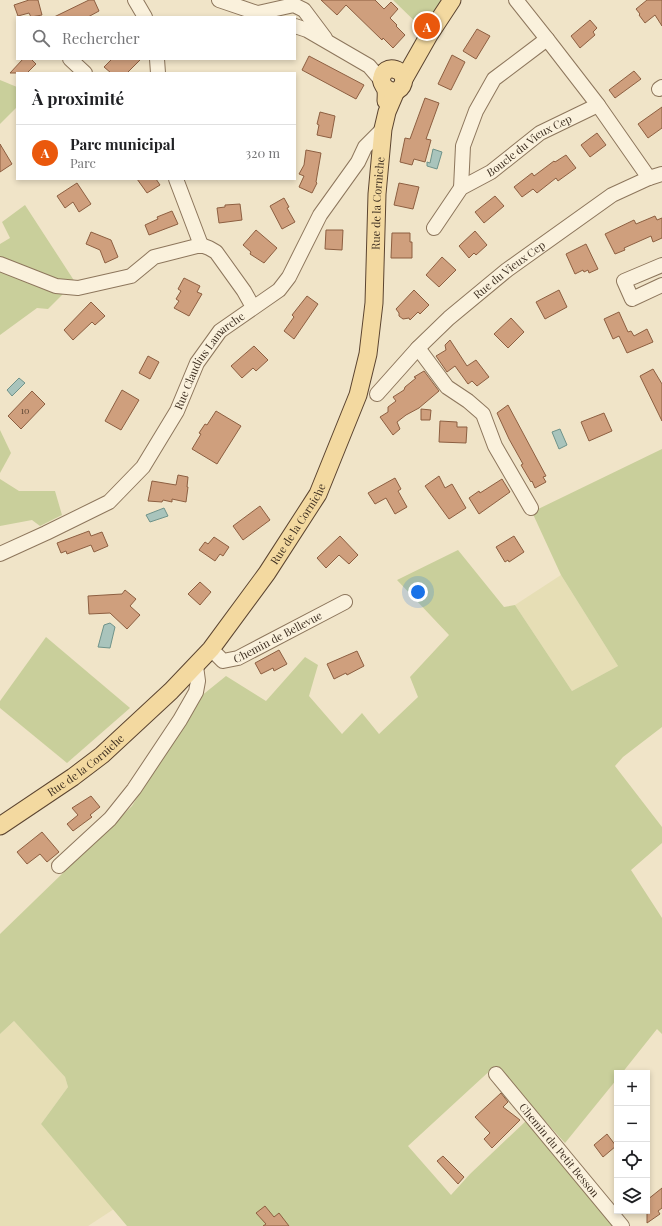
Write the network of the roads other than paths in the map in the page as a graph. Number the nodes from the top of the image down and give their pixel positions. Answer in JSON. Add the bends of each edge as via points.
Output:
{"nodes":[{"id":1,"x":135,"y":0,"type":"edge"},
{"id":2,"x":219,"y":0,"type":"edge"},
{"id":3,"x":452,"y":0,"type":"edge"},
{"id":4,"x":516,"y":0,"type":"edge"},
{"id":5,"x":263,"y":15,"type":"edge"},
{"id":6,"x":144,"y":16,"type":"edge"},
{"id":7,"x":296,"y":26,"type":"edge"},
{"id":8,"x":547,"y":39,"type":"junction"},
{"id":9,"x":329,"y":43,"type":"junction"},
{"id":10,"x":71,"y":60,"type":"edge"},
{"id":11,"x":157,"y":60,"type":"edge"},
{"id":12,"x":84,"y":72,"type":"edge"},
{"id":13,"x":158,"y":72,"type":"edge"},
{"id":14,"x":392,"y":80,"type":"junction"},
{"id":15,"x":598,"y":105,"type":"junction"},
{"id":16,"x":383,"y":129,"type":"junction"},
{"id":17,"x":655,"y":176,"type":"edge"},
{"id":18,"x":176,"y":180,"type":"edge"},
{"id":19,"x":461,"y":188,"type":"junction"},
{"id":20,"x":434,"y":228,"type":"dead end"},
{"id":21,"x":201,"y":245,"type":"junction"},
{"id":22,"x":0,"y":264,"type":"edge"},
{"id":23,"x":662,"y":264,"type":"edge"},
{"id":24,"x":662,"y":285,"type":"edge"},
{"id":25,"x":253,"y":307,"type":"junction"},
{"id":26,"x":418,"y":348,"type":"junction"},
{"id":27,"x":377,"y":394,"type":"dead end"},
{"id":28,"x":531,"y":508,"type":"dead end"},
{"id":29,"x":0,"y":554,"type":"edge"},
{"id":30,"x":345,"y":602,"type":"dead end"},
{"id":31,"x":211,"y":649,"type":"junction"},
{"id":32,"x":196,"y":666,"type":"junction"},
{"id":33,"x":0,"y":826,"type":"edge"},
{"id":34,"x":59,"y":866,"type":"dead end"},
{"id":35,"x":496,"y":1074,"type":"dead end"},
{"id":36,"x":622,"y":1226,"type":"edge"}],
"edges":[{"from":1,"to":6,"type":"street"},
{"from":2,"to":5,"type":"street"},
{"from":3,"to":14,"type":"main road","via":[[421,49]]},
{"from":4,"to":8,"type":"street"},
{"from":5,"to":9,"type":"street","via":[[294,5],[304,10]]},
{"from":7,"to":9,"type":"street"},
{"from":8,"to":15,"type":"street"},
{"from":8,"to":19,"type":"street","via":[[494,79],[490,85],[476,111],[463,146]]},
{"from":9,"to":14,"type":"street"},
{"from":10,"to":12,"type":"street"},
{"from":11,"to":13,"type":"street"},
{"from":14,"to":16,"type":"main road","name":"Rue de la Corniche"},
{"from":15,"to":17,"type":"street"},
{"from":15,"to":19,"type":"street","name":"Boucle du Vieux Cep","via":[[540,133],[491,172]]},
{"from":16,"to":25,"type":"street","name":"Rue Claudius Lamarche","via":[[365,147],[358,162],[320,215],[290,277],[279,290]]},
{"from":16,"to":31,"type":"main road","name":"Rue de la Corniche","via":[[377,194],[374,303],[368,354],[358,395],[318,494],[267,573]]},
{"from":17,"to":26,"type":"street","name":"Rue du Vieux Cep","via":[[612,195],[507,270],[449,318]]},
{"from":18,"to":21,"type":"street"},
{"from":19,"to":20,"type":"street","name":"Boucle du Vieux Cep"},
{"from":21,"to":22,"type":"street","via":[[154,257],[131,276],[78,288],[56,286]]},
{"from":21,"to":25,"type":"street","via":[[216,252]]},
{"from":23,"to":24,"type":"street","via":[[624,281],[632,299]]},
{"from":25,"to":29,"type":"street","name":"Rue Claudius Lamarche","via":[[220,331],[197,363],[177,411],[143,467],[109,502]]},
{"from":26,"to":27,"type":"street","name":"Rue du Vieux Cep"},
{"from":26,"to":28,"type":"street","via":[[447,387],[483,414],[495,446]]},
{"from":30,"to":31,"type":"street","name":"Chemin de Bellevue","via":[[238,658],[223,661]]},
{"from":31,"to":32,"type":"main road","name":"Rue de la Corniche"},
{"from":32,"to":33,"type":"main road","name":"Rue de la Corniche","via":[[102,755]]},
{"from":32,"to":34,"type":"street","via":[[196,692],[134,789],[110,819]]},
{"from":35,"to":36,"type":"street","name":"Chemin du Petit Besson"}]}
